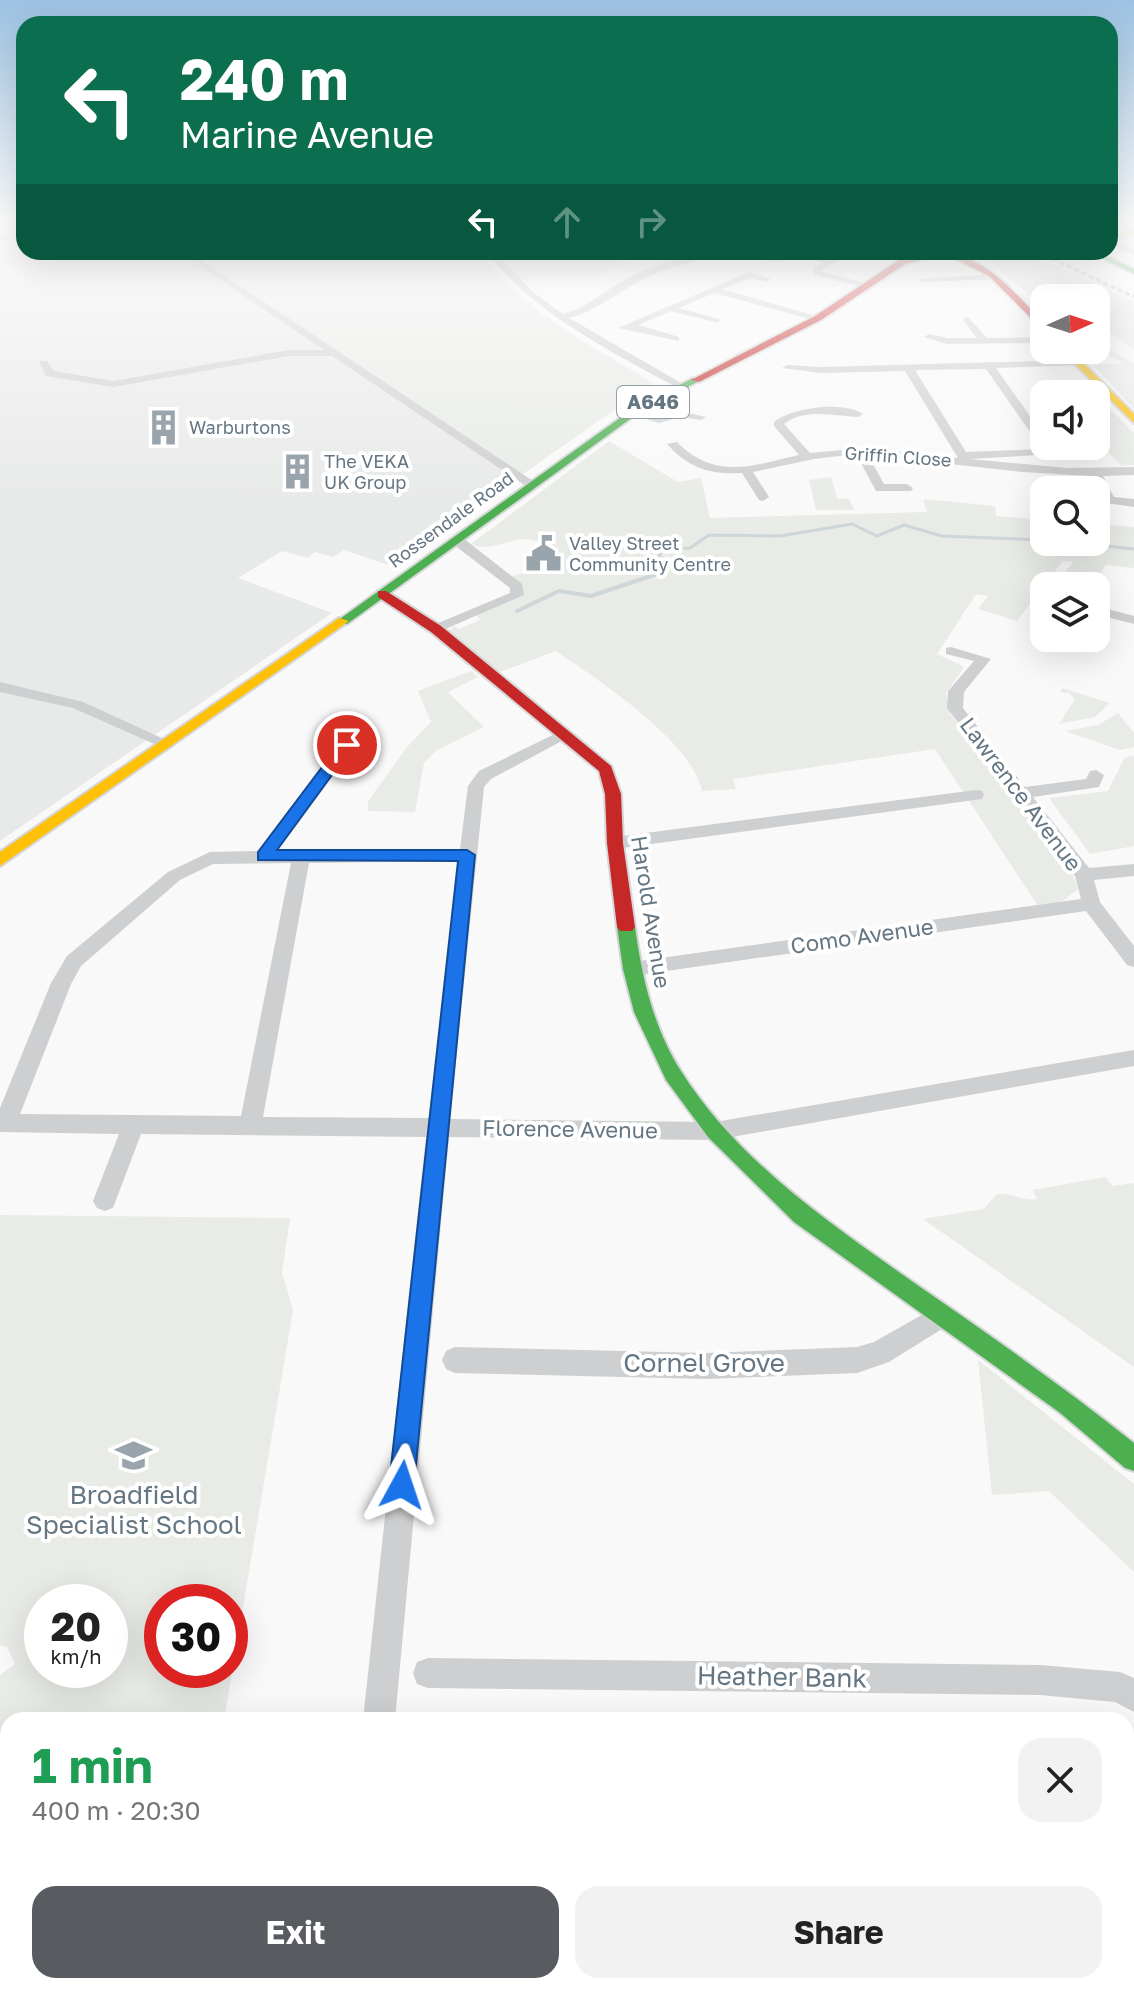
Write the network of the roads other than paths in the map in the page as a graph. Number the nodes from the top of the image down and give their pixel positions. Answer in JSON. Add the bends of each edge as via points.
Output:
{"nodes":[{"id":1,"x":280,"y":316,"type":"edge"},
{"id":2,"x":565,"y":316,"type":"edge"},
{"id":3,"x":651,"y":316,"type":"edge"},
{"id":4,"x":698,"y":316,"type":"edge"},
{"id":5,"x":811,"y":316,"type":"edge"},
{"id":6,"x":821,"y":316,"type":"edge"},
{"id":7,"x":560,"y":317,"type":"joint"},
{"id":8,"x":818,"y":318,"type":"junction"},
{"id":9,"x":968,"y":320,"type":"dead end"},
{"id":10,"x":716,"y":321,"type":"dead end"},
{"id":11,"x":929,"y":337,"type":"dead end"},
{"id":12,"x":676,"y":339,"type":"dead end"},
{"id":13,"x":1030,"y":340,"type":"edge"},
{"id":14,"x":985,"y":341,"type":"junction"},
{"id":15,"x":336,"y":353,"type":"junction"},
{"id":16,"x":1030,"y":361,"type":"edge"},
{"id":17,"x":43,"y":363,"type":"dead end"},
{"id":18,"x":1079,"y":364,"type":"edge"},
{"id":19,"x":989,"y":366,"type":"junction"},
{"id":20,"x":787,"y":368,"type":"dead end"},
{"id":21,"x":908,"y":368,"type":"junction"},
{"id":22,"x":683,"y":387,"type":"junction"},
{"id":23,"x":634,"y":412,"type":"junction"},
{"id":24,"x":858,"y":414,"type":"dead end"},
{"id":25,"x":701,"y":417,"type":"dead end"},
{"id":26,"x":1134,"y":420,"type":"edge"},
{"id":27,"x":1030,"y":423,"type":"edge"},
{"id":28,"x":673,"y":444,"type":"dead end"},
{"id":29,"x":1030,"y":449,"type":"edge"},
{"id":30,"x":860,"y":451,"type":"junction"},
{"id":31,"x":807,"y":457,"type":"junction"},
{"id":32,"x":1003,"y":466,"type":"junction"},
{"id":33,"x":745,"y":469,"type":"junction"},
{"id":34,"x":1134,"y":471,"type":"edge"},
{"id":35,"x":1095,"y":472,"type":"junction"},
{"id":36,"x":533,"y":485,"type":"junction"},
{"id":37,"x":1005,"y":487,"type":"dead end"},
{"id":38,"x":907,"y":488,"type":"dead end"},
{"id":39,"x":763,"y":497,"type":"dead end"},
{"id":40,"x":1134,"y":503,"type":"edge"},
{"id":41,"x":458,"y":541,"type":"junction"},
{"id":42,"x":382,"y":594,"type":"junction"},
{"id":43,"x":1110,"y":613,"type":"edge"},
{"id":44,"x":1134,"y":620,"type":"edge"},
{"id":45,"x":436,"y":629,"type":"junction"},
{"id":46,"x":951,"y":651,"type":"dead end"},
{"id":47,"x":0,"y":687,"type":"edge"},
{"id":48,"x":363,"y":723,"type":"dead end"},
{"id":49,"x":565,"y":735,"type":"junction"},
{"id":50,"x":167,"y":744,"type":"junction"},
{"id":51,"x":1096,"y":775,"type":"dead end"},
{"id":52,"x":1021,"y":793,"type":"junction"},
{"id":53,"x":976,"y":795,"type":"dead end"},
{"id":54,"x":615,"y":843,"type":"junction"},
{"id":55,"x":467,"y":855,"type":"junction"},
{"id":56,"x":264,"y":856,"type":"junction"},
{"id":57,"x":301,"y":856,"type":"junction"},
{"id":58,"x":0,"y":860,"type":"edge"},
{"id":59,"x":1134,"y":870,"type":"edge"},
{"id":60,"x":1084,"y":875,"type":"junction"},
{"id":61,"x":1091,"y":904,"type":"junction"},
{"id":62,"x":1134,"y":960,"type":"edge"},
{"id":63,"x":632,"y":969,"type":"junction"},
{"id":64,"x":1134,"y":1058,"type":"edge"},
{"id":65,"x":3,"y":1123,"type":"edge"},
{"id":66,"x":134,"y":1124,"type":"junction"},
{"id":67,"x":250,"y":1127,"type":"junction"},
{"id":68,"x":437,"y":1127,"type":"junction"},
{"id":69,"x":715,"y":1131,"type":"junction"},
{"id":70,"x":105,"y":1201,"type":"dead end"},
{"id":71,"x":941,"y":1316,"type":"junction"},
{"id":72,"x":455,"y":1360,"type":"dead end"},
{"id":73,"x":1134,"y":1459,"type":"edge"},
{"id":74,"x":428,"y":1673,"type":"dead end"},
{"id":75,"x":1134,"y":1697,"type":"edge"},
{"id":76,"x":380,"y":1712,"type":"edge"}],
"edges":[{"from":1,"to":15,"type":"street"},
{"from":2,"to":7,"type":"street"},
{"from":3,"to":12,"type":"street","via":[[626,327]]},
{"from":4,"to":10,"type":"street"},
{"from":5,"to":8,"type":"street"},
{"from":6,"to":8,"type":"main road","name":"Rossendale Road","number":"A646"},
{"from":7,"to":22,"type":"street"},
{"from":8,"to":22,"type":"main road","name":"Rossendale Road","number":"A646"},
{"from":9,"to":14,"type":"street"},
{"from":11,"to":14,"type":"street"},
{"from":13,"to":14,"type":"street"},
{"from":15,"to":17,"type":"street","via":[[289,353],[113,384],[50,374]]},
{"from":15,"to":36,"type":"street"},
{"from":16,"to":19,"type":"street"},
{"from":18,"to":26,"type":"main road"},
{"from":19,"to":21,"type":"street"},
{"from":19,"to":27,"type":"street"},
{"from":20,"to":21,"type":"street"},
{"from":21,"to":29,"type":"street","via":[[963,456]]},
{"from":22,"to":23,"type":"main road","name":"Rossendale Road","number":"A646"},
{"from":23,"to":25,"type":"street","via":[[659,420],[680,414]]},
{"from":23,"to":36,"type":"main road","name":"Rossendale Road","number":"A646"},
{"from":24,"to":31,"type":"street","via":[[787,415],[778,424]]},
{"from":28,"to":33,"type":"street","name":"Griffin Close","via":[[690,462],[715,471]]},
{"from":30,"to":31,"type":"street","name":"Griffin Close"},
{"from":30,"to":32,"type":"street","name":"Griffin Close"},
{"from":30,"to":38,"type":"street","via":[[880,488]]},
{"from":31,"to":33,"type":"street","name":"Griffin Close"},
{"from":32,"to":35,"type":"street","name":"Griffin Close"},
{"from":32,"to":37,"type":"street"},
{"from":33,"to":39,"type":"street"},
{"from":34,"to":35,"type":"street","name":"Griffin Close"},
{"from":35,"to":40,"type":"street","via":[[1110,500]]},
{"from":36,"to":41,"type":"main road","name":"Rossendale Road","number":"A646"},
{"from":41,"to":42,"type":"main road","name":"Rossendale Road","number":"A646"},
{"from":41,"to":45,"type":"street","via":[[517,587],[517,595]]},
{"from":42,"to":45,"type":"main road","name":"Harold Avenue"},
{"from":42,"to":50,"type":"main road","name":"Rossendale Road","number":"A646"},
{"from":43,"to":44,"type":"street"},
{"from":45,"to":49,"type":"main road","name":"Harold Avenue"},
{"from":46,"to":52,"type":"street","name":"Lawrence Avenue","via":[[984,659],[956,691],[955,708]]},
{"from":47,"to":50,"type":"street","via":[[78,705]]},
{"from":48,"to":56,"type":"street"},
{"from":49,"to":54,"type":"main road","name":"Harold Avenue","via":[[606,769]]},
{"from":49,"to":55,"type":"street","via":[[485,775],[476,786]]},
{"from":50,"to":58,"type":"main road","name":"Rossendale Road","number":"A646"},
{"from":51,"to":52,"type":"street","via":[[1093,783]]},
{"from":52,"to":60,"type":"street","name":"Lawrence Avenue"},
{"from":53,"to":54,"type":"street"},
{"from":54,"to":63,"type":"main road","name":"Harold Avenue"},
{"from":55,"to":57,"type":"street"},
{"from":55,"to":68,"type":"street"},
{"from":56,"to":57,"type":"street"},
{"from":56,"to":65,"type":"street","via":[[210,858],[174,876],[74,961]]},
{"from":57,"to":67,"type":"street"},
{"from":59,"to":60,"type":"street"},
{"from":60,"to":61,"type":"street","name":"Lawrence Avenue"},
{"from":61,"to":62,"type":"street","name":"Lawrence Avenue"},
{"from":61,"to":63,"type":"street","name":"Como Avenue"},
{"from":63,"to":69,"type":"main road","name":"Harold Avenue","via":[[643,1012],[673,1075]]},
{"from":64,"to":69,"type":"street","name":"Florence Avenue"},
{"from":65,"to":66,"type":"street","name":"Florence Avenue"},
{"from":66,"to":67,"type":"street","name":"Florence Avenue"},
{"from":66,"to":70,"type":"street"},
{"from":67,"to":68,"type":"street","name":"Florence Avenue"},
{"from":68,"to":69,"type":"street","name":"Florence Avenue"},
{"from":68,"to":76,"type":"street"},
{"from":69,"to":71,"type":"main road","name":"Harold Avenue","via":[[801,1215]]},
{"from":71,"to":72,"type":"street","name":"Cornel Grove","via":[[880,1353],[857,1360],[706,1366]]},
{"from":71,"to":73,"type":"main road","name":"Harold Avenue","via":[[1067,1404]]},
{"from":74,"to":75,"type":"street","name":"Heather Bank","via":[[1040,1680],[1120,1687]]}]}
